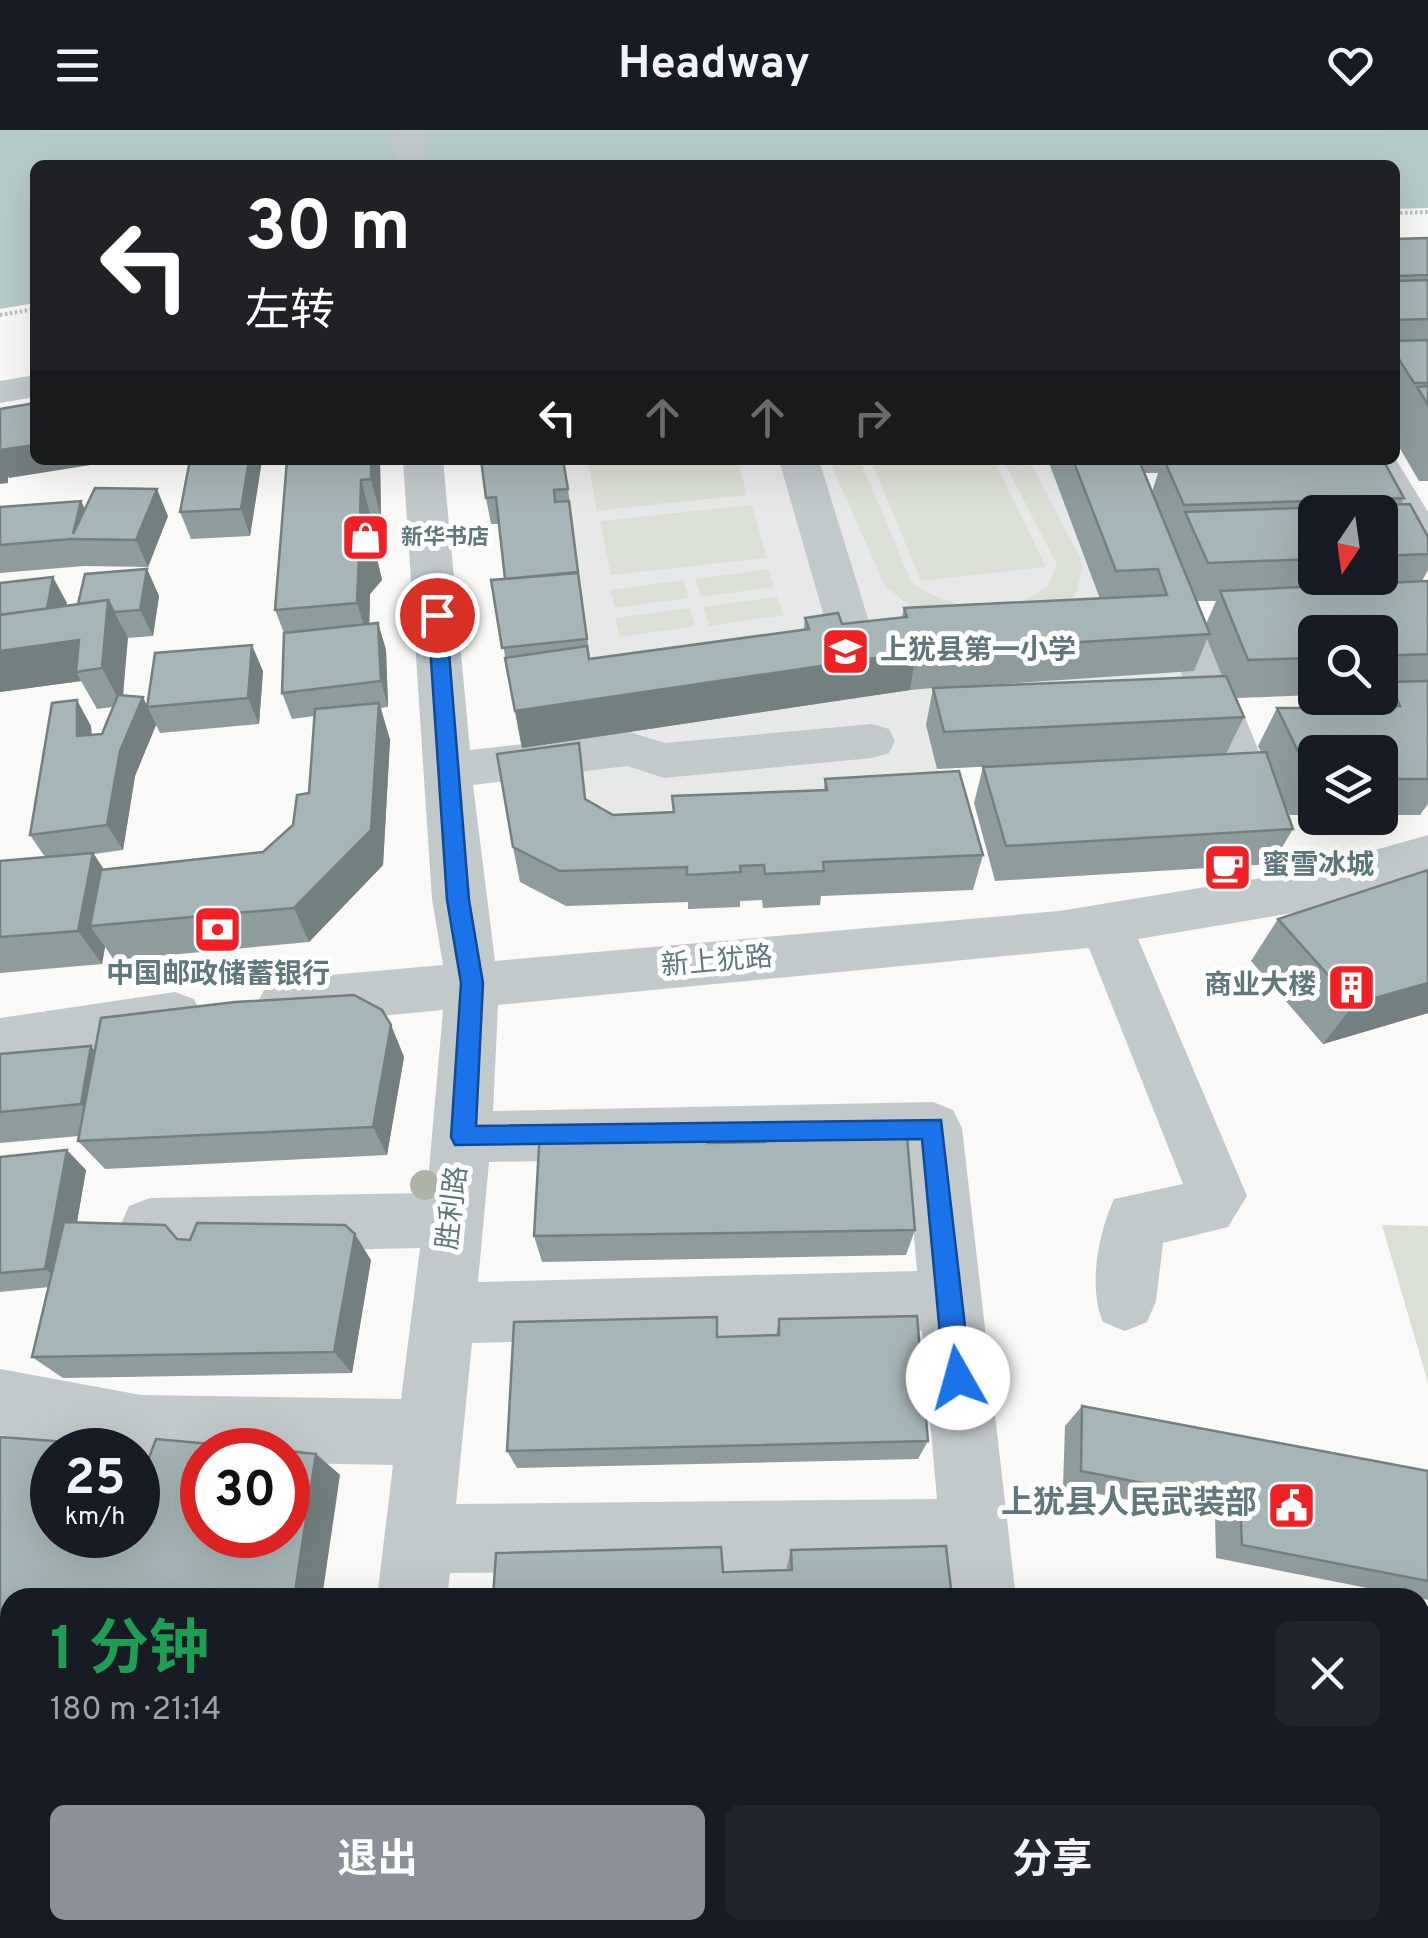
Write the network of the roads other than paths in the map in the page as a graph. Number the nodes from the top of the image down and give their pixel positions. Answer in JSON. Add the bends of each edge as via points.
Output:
{"nodes":[{"id":1,"x":408,"y":130,"type":"edge"},
{"id":2,"x":410,"y":160,"type":"edge"},
{"id":3,"x":30,"y":387,"type":"edge"},
{"id":4,"x":0,"y":392,"type":"edge"},
{"id":5,"x":423,"y":465,"type":"edge"},
{"id":6,"x":800,"y":465,"type":"edge"},
{"id":7,"x":1122,"y":465,"type":"edge"},
{"id":8,"x":1400,"y":479,"type":"edge"},
{"id":9,"x":1428,"y":546,"type":"edge"},
{"id":10,"x":856,"y":652,"type":"edge"},
{"id":11,"x":872,"y":741,"type":"dead end"},
{"id":12,"x":450,"y":770,"type":"junction"},
{"id":13,"x":1428,"y":854,"type":"edge"},
{"id":14,"x":1290,"y":893,"type":"junction"},
{"id":15,"x":1106,"y":924,"type":"junction"},
{"id":16,"x":472,"y":983,"type":"junction"},
{"id":17,"x":0,"y":1041,"type":"edge"},
{"id":18,"x":463,"y":1137,"type":"junction"},
{"id":19,"x":451,"y":1220,"type":"junction"},
{"id":20,"x":150,"y":1226,"type":"edge"},
{"id":21,"x":949,"y":1300,"type":"junction"},
{"id":22,"x":1124,"y":1301,"type":"dead end"},
{"id":23,"x":442,"y":1313,"type":"junction"},
{"id":24,"x":0,"y":1402,"type":"edge"},
{"id":25,"x":430,"y":1433,"type":"junction"},
{"id":26,"x":978,"y":1565,"type":"edge"},
{"id":27,"x":416,"y":1567,"type":"edge"}],
"edges":[{"from":1,"to":2,"type":"street"},
{"from":3,"to":4,"type":"street"},
{"from":5,"to":12,"type":"street","name":"胜利路"},
{"from":6,"to":10,"type":"street"},
{"from":7,"to":14,"type":"street"},
{"from":8,"to":9,"type":"street"},
{"from":11,"to":12,"type":"street","via":[[664,761],[630,749]]},
{"from":12,"to":16,"type":"street","name":"胜利路","via":[[458,900]]},
{"from":13,"to":14,"type":"street","name":"新上犹路"},
{"from":14,"to":15,"type":"street","name":"新上犹路"},
{"from":15,"to":16,"type":"street","name":"新上犹路"},
{"from":15,"to":22,"type":"street","via":[[1217,1196],[1207,1208],[1135,1219]]},
{"from":16,"to":17,"type":"street","name":"新上犹路","via":[[225,1008]]},
{"from":16,"to":18,"type":"street","name":"胜利路"},
{"from":18,"to":19,"type":"street","name":"胜利路"},
{"from":18,"to":21,"type":"street","via":[[933,1128]]},
{"from":19,"to":20,"type":"street"},
{"from":19,"to":23,"type":"street","name":"胜利路"},
{"from":21,"to":23,"type":"street"},
{"from":21,"to":26,"type":"street"},
{"from":23,"to":25,"type":"street","name":"胜利路"},
{"from":24,"to":25,"type":"street","via":[[141,1428]]},
{"from":25,"to":27,"type":"street","name":"胜利路"},
{"from":26,"to":27,"type":"street","via":[[490,1540]]}]}
